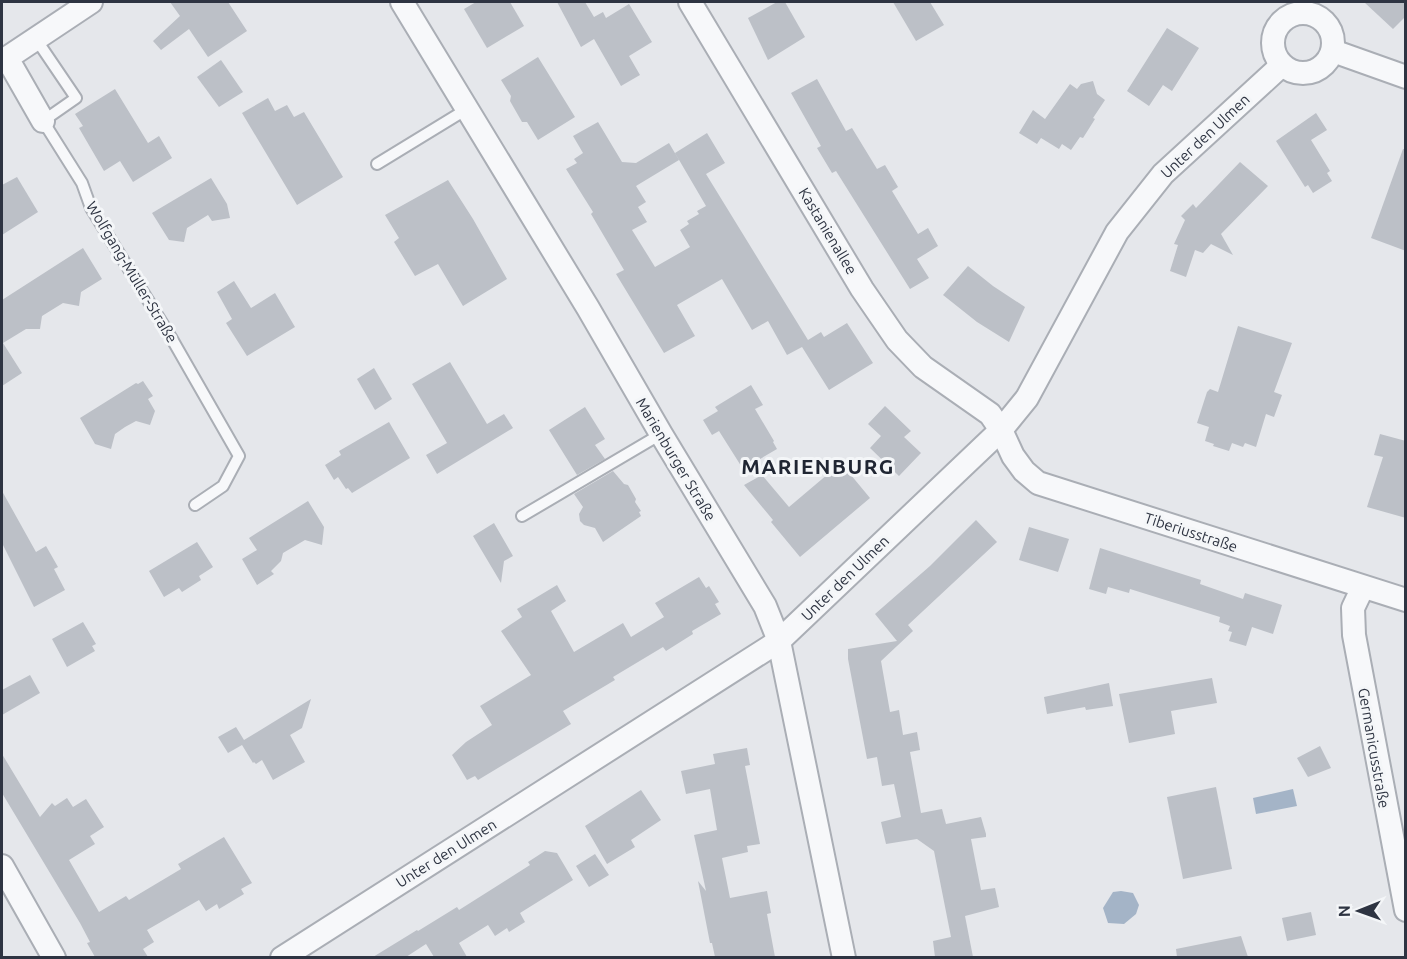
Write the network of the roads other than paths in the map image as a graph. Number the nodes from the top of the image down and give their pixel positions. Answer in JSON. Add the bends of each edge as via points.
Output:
{"nodes":[{"id":1,"x":91,"y":2,"type":"edge"},
{"id":2,"x":402,"y":2,"type":"edge"},
{"id":3,"x":690,"y":2,"type":"edge"},
{"id":4,"x":1304,"y":8,"type":"edge"},
{"id":5,"x":36,"y":39,"type":"junction"},
{"id":6,"x":1333,"y":51,"type":"junction"},
{"id":7,"x":1282,"y":65,"type":"junction"},
{"id":8,"x":1406,"y":77,"type":"edge"},
{"id":9,"x":467,"y":109,"type":"junction"},
{"id":10,"x":44,"y":121,"type":"junction"},
{"id":11,"x":377,"y":164,"type":"dead end"},
{"id":12,"x":1001,"y":430,"type":"junction"},
{"id":13,"x":661,"y":434,"type":"junction"},
{"id":14,"x":195,"y":504,"type":"dead end"},
{"id":15,"x":522,"y":516,"type":"dead end"},
{"id":16,"x":1363,"y":587,"type":"junction"},
{"id":17,"x":1406,"y":600,"type":"edge"},
{"id":18,"x":779,"y":641,"type":"junction"},
{"id":19,"x":2,"y":866,"type":"edge"},
{"id":20,"x":1406,"y":910,"type":"edge"},
{"id":21,"x":54,"y":957,"type":"edge"},
{"id":22,"x":282,"y":957,"type":"edge"},
{"id":23,"x":844,"y":957,"type":"edge"}],
"edges":[{"from":1,"to":5,"type":"street"},
{"from":2,"to":9,"type":"street","name":"Marienburger Straße"},
{"from":3,"to":12,"type":"street","name":"Kastanienallee","via":[[862,289],[897,340],[923,367],[990,414]]},
{"from":4,"to":6,"type":"street","via":[[1325,21],[1333,35]]},
{"from":4,"to":7,"type":"street","via":[[1281,22],[1274,36],[1274,51]]},
{"from":5,"to":10,"type":"street","name":"Wolfgang-Müller-Straße","via":[[7,58]]},
{"from":5,"to":10,"type":"lane","via":[[76,98]]},
{"from":6,"to":7,"type":"street","via":[[1325,65],[1311,73],[1296,73]]},
{"from":6,"to":8,"type":"street"},
{"from":7,"to":12,"type":"street","name":"Unter den Ulmen","via":[[1163,174],[1117,232],[1027,398]]},
{"from":9,"to":11,"type":"lane"},
{"from":9,"to":13,"type":"street","name":"Marienburger Straße"},
{"from":10,"to":14,"type":"lane","name":"Wolfgang-Müller-Straße","via":[[238,456],[223,486]]},
{"from":12,"to":16,"type":"street","name":"Tiberiusstraße","via":[[1013,456],[1038,483]]},
{"from":12,"to":18,"type":"street","name":"Unter den Ulmen"},
{"from":13,"to":15,"type":"lane"},
{"from":13,"to":18,"type":"street","name":"Marienburger Straße","via":[[765,606]]},
{"from":16,"to":17,"type":"street","name":"Tiberiusstraße"},
{"from":16,"to":20,"type":"street","name":"Germanicusstraße","via":[[1353,608],[1354,634]]},
{"from":18,"to":22,"type":"street","name":"Unter den Ulmen"},
{"from":18,"to":23,"type":"street","name":"Marienburger Straße"},
{"from":19,"to":21,"type":"street"}]}
